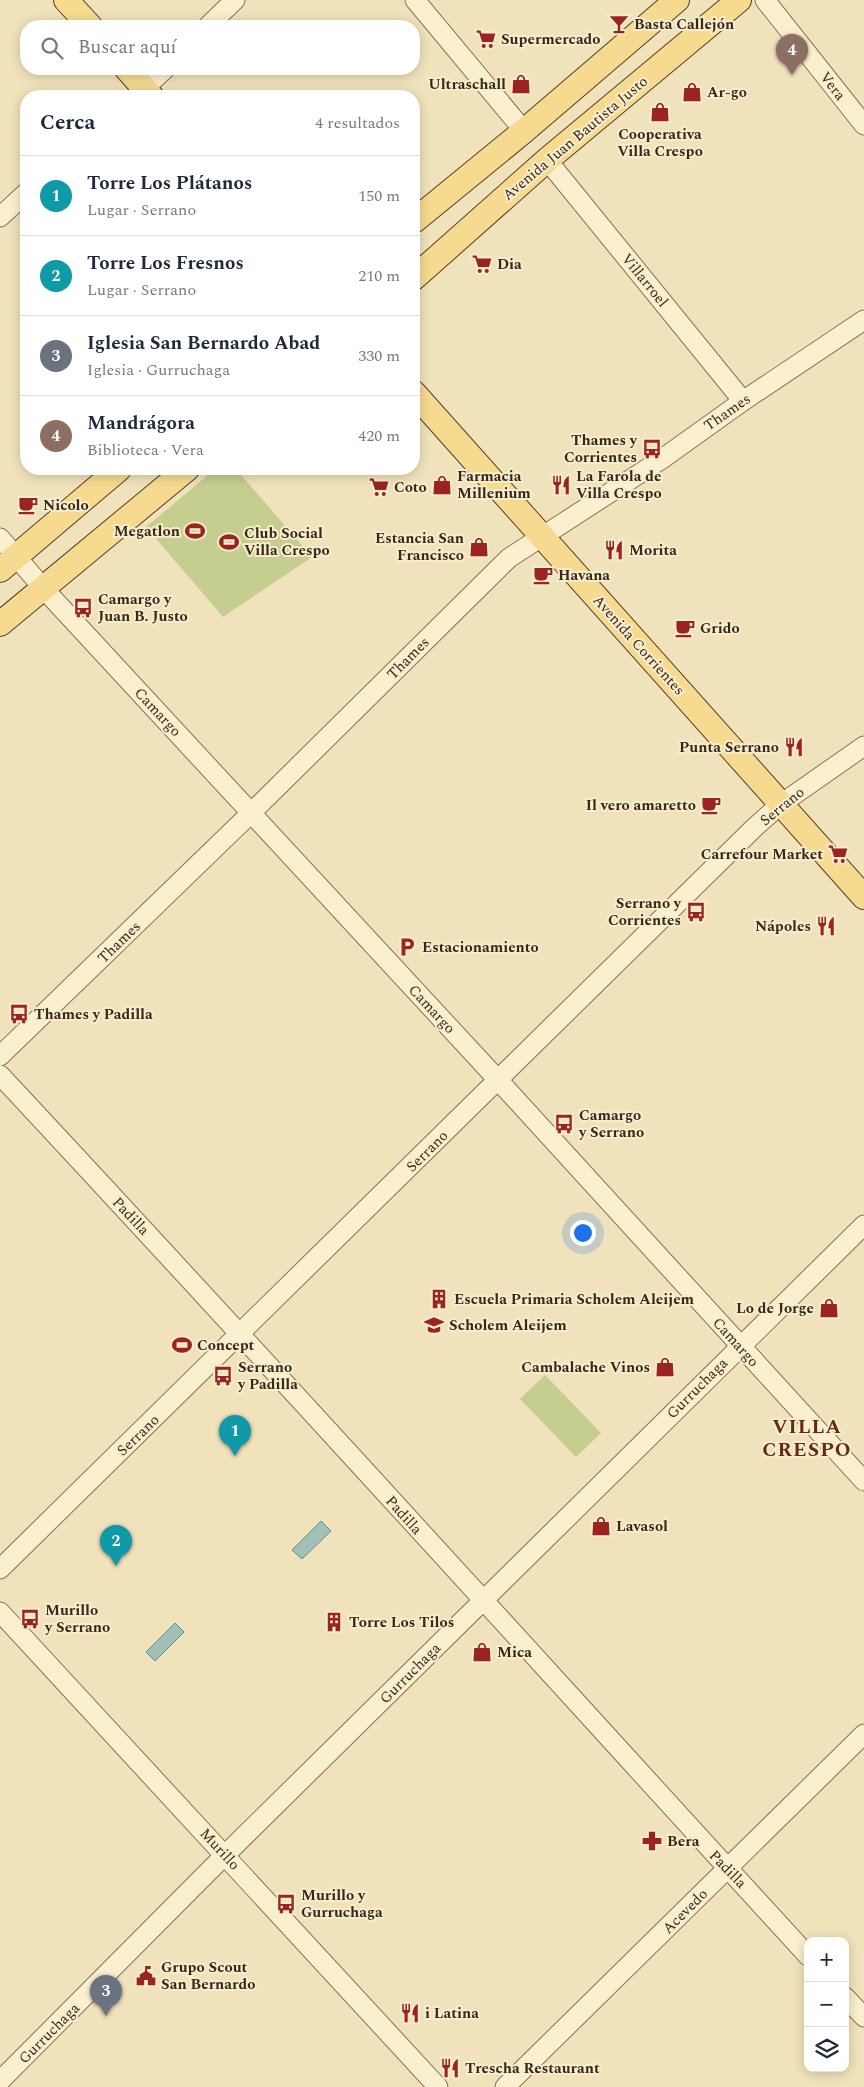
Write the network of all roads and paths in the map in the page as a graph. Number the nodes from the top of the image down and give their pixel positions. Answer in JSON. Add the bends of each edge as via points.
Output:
{"nodes":[{"id":1,"x":66,"y":0,"type":"edge"},
{"id":2,"x":235,"y":0,"type":"edge"},
{"id":3,"x":415,"y":0,"type":"edge"},
{"id":4,"x":677,"y":0,"type":"edge"},
{"id":5,"x":739,"y":0,"type":"edge"},
{"id":6,"x":765,"y":0,"type":"edge"},
{"id":7,"x":84,"y":20,"type":"edge"},
{"id":8,"x":214,"y":20,"type":"edge"},
{"id":9,"x":131,"y":75,"type":"edge"},
{"id":10,"x":160,"y":75,"type":"edge"},
{"id":11,"x":141,"y":90,"type":"edge"},
{"id":12,"x":147,"y":90,"type":"edge"},
{"id":13,"x":864,"y":125,"type":"edge"},
{"id":14,"x":524,"y":132,"type":"junction"},
{"id":15,"x":547,"y":160,"type":"junction"},
{"id":16,"x":20,"y":199,"type":"edge"},
{"id":17,"x":420,"y":216,"type":"edge"},
{"id":18,"x":0,"y":217,"type":"edge"},
{"id":19,"x":420,"y":273,"type":"edge"},
{"id":20,"x":864,"y":320,"type":"edge"},
{"id":21,"x":420,"y":400,"type":"edge"},
{"id":22,"x":743,"y":401,"type":"junction"},
{"id":23,"x":112,"y":475,"type":"edge"},
{"id":24,"x":180,"y":475,"type":"edge"},
{"id":25,"x":541,"y":537,"type":"junction"},
{"id":26,"x":0,"y":538,"type":"edge"},
{"id":27,"x":8,"y":563,"type":"edge"},
{"id":28,"x":43,"y":588,"type":"junction"},
{"id":29,"x":0,"y":624,"type":"edge"},
{"id":30,"x":864,"y":746,"type":"edge"},
{"id":31,"x":782,"y":804,"type":"junction"},
{"id":32,"x":251,"y":813,"type":"junction"},
{"id":33,"x":864,"y":897,"type":"edge"},
{"id":34,"x":0,"y":1056,"type":"edge"},
{"id":35,"x":0,"y":1075,"type":"edge"},
{"id":36,"x":499,"y":1081,"type":"junction"},
{"id":37,"x":864,"y":1225,"type":"edge"},
{"id":38,"x":242,"y":1334,"type":"junction"},
{"id":39,"x":740,"y":1346,"type":"junction"},
{"id":40,"x":864,"y":1481,"type":"edge"},
{"id":41,"x":0,"y":1569,"type":"edge"},
{"id":42,"x":482,"y":1601,"type":"junction"},
{"id":43,"x":0,"y":1612,"type":"edge"},
{"id":44,"x":864,"y":1734,"type":"edge"},
{"id":45,"x":225,"y":1855,"type":"junction"},
{"id":46,"x":728,"y":1868,"type":"junction"},
{"id":47,"x":804,"y":1952,"type":"edge"},
{"id":48,"x":849,"y":2001,"type":"edge"},
{"id":49,"x":864,"y":2017,"type":"edge"},
{"id":50,"x":0,"y":2081,"type":"edge"},
{"id":51,"x":438,"y":2087,"type":"edge"},
{"id":52,"x":505,"y":2087,"type":"edge"}],
"edges":[{"from":1,"to":7,"type":"main road"},
{"from":2,"to":8,"type":"street"},
{"from":3,"to":14,"type":"street"},
{"from":4,"to":14,"type":"main road"},
{"from":5,"to":15,"type":"main road","name":"Avenida Juan Bautista Justo"},
{"from":6,"to":13,"type":"street","name":"Vera"},
{"from":9,"to":11,"type":"main road"},
{"from":10,"to":12,"type":"street"},
{"from":14,"to":17,"type":"main road"},
{"from":15,"to":19,"type":"main road","name":"Avenida Juan Bautista Justo"},
{"from":15,"to":22,"type":"street","name":"Villarroel"},
{"from":16,"to":18,"type":"street"},
{"from":20,"to":22,"type":"street","name":"Thames"},
{"from":21,"to":25,"type":"main road","name":"Avenida Corrientes"},
{"from":22,"to":25,"type":"street","name":"Thames","via":[[662,459]]},
{"from":23,"to":27,"type":"main road"},
{"from":24,"to":28,"type":"main road"},
{"from":25,"to":31,"type":"main road","name":"Avenida Corrientes"},
{"from":25,"to":32,"type":"street","name":"Thames","via":[[508,558]]},
{"from":26,"to":27,"type":"street","name":"Camargo"},
{"from":27,"to":28,"type":"street","name":"Camargo"},
{"from":28,"to":29,"type":"main road"},
{"from":28,"to":32,"type":"street","name":"Camargo"},
{"from":30,"to":31,"type":"street","name":"Serrano"},
{"from":31,"to":33,"type":"main road","name":"Avenida Corrientes"},
{"from":31,"to":36,"type":"street","name":"Serrano"},
{"from":32,"to":34,"type":"street","name":"Thames"},
{"from":32,"to":36,"type":"street","name":"Camargo"},
{"from":35,"to":38,"type":"street","name":"Padilla"},
{"from":36,"to":38,"type":"street","name":"Serrano"},
{"from":36,"to":39,"type":"street","name":"Camargo"},
{"from":37,"to":39,"type":"street","name":"Gurruchaga"},
{"from":38,"to":41,"type":"street","name":"Serrano"},
{"from":38,"to":42,"type":"street","name":"Padilla"},
{"from":39,"to":40,"type":"street","name":"Camargo"},
{"from":39,"to":42,"type":"street","name":"Gurruchaga"},
{"from":42,"to":45,"type":"street","name":"Gurruchaga"},
{"from":42,"to":46,"type":"street","name":"Padilla"},
{"from":43,"to":45,"type":"street","name":"Murillo"},
{"from":44,"to":46,"type":"street","name":"Acevedo"},
{"from":45,"to":50,"type":"street","name":"Gurruchaga"},
{"from":45,"to":51,"type":"street","name":"Murillo"},
{"from":46,"to":47,"type":"street","name":"Padilla"},
{"from":46,"to":52,"type":"street","name":"Acevedo"},
{"from":48,"to":49,"type":"street"}]}
